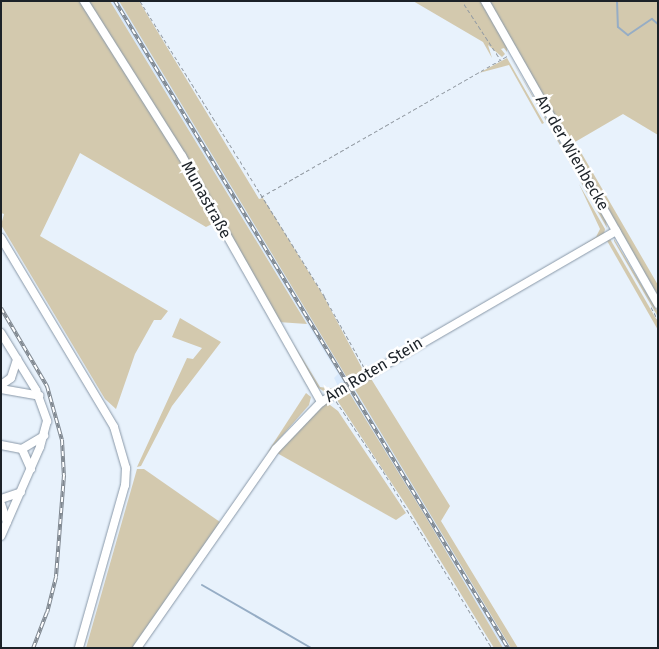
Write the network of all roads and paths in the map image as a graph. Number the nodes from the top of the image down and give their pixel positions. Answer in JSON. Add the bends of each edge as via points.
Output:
{"nodes":[{"id":1,"x":84,"y":1,"type":"edge"},
{"id":2,"x":140,"y":1,"type":"edge"},
{"id":3,"x":485,"y":1,"type":"edge"},
{"id":4,"x":464,"y":4,"type":"dead end"},
{"id":5,"x":514,"y":51,"type":"junction"},
{"id":6,"x":501,"y":59,"type":"junction"},
{"id":7,"x":261,"y":197,"type":"junction"},
{"id":8,"x":616,"y":231,"type":"junction"},
{"id":9,"x":1,"y":238,"type":"edge"},
{"id":10,"x":658,"y":304,"type":"edge"},
{"id":11,"x":2,"y":334,"type":"edge"},
{"id":12,"x":17,"y":359,"type":"junction"},
{"id":13,"x":368,"y":374,"type":"junction"},
{"id":14,"x":1,"y":387,"type":"edge"},
{"id":15,"x":331,"y":394,"type":"junction"},
{"id":16,"x":39,"y":396,"type":"junction"},
{"id":17,"x":320,"y":402,"type":"junction"},
{"id":18,"x":44,"y":436,"type":"junction"},
{"id":19,"x":1,"y":445,"type":"edge"},
{"id":20,"x":22,"y":449,"type":"junction"},
{"id":21,"x":31,"y":468,"type":"junction"},
{"id":22,"x":21,"y":492,"type":"junction"},
{"id":23,"x":1,"y":499,"type":"edge"},
{"id":24,"x":1,"y":504,"type":"edge"},
{"id":25,"x":7,"y":522,"type":"junction"},
{"id":26,"x":1,"y":536,"type":"edge"},
{"id":27,"x":79,"y":648,"type":"edge"},
{"id":28,"x":137,"y":648,"type":"edge"},
{"id":29,"x":492,"y":648,"type":"edge"}],
"edges":[{"from":1,"to":17,"type":"street","name":"Munastraße","via":[[182,156]]},
{"from":2,"to":7,"type":"path"},
{"from":3,"to":5,"type":"street","name":"An der Wienbecke"},
{"from":4,"to":6,"type":"path"},
{"from":5,"to":6,"type":"path"},
{"from":5,"to":8,"type":"street","name":"An der Wienbecke"},
{"from":6,"to":7,"type":"path"},
{"from":7,"to":13,"type":"path","via":[[324,296]]},
{"from":8,"to":10,"type":"street","name":"An der Wienbecke"},
{"from":8,"to":13,"type":"street","name":"Am Roten Stein"},
{"from":9,"to":27,"type":"street","via":[[114,427],[126,468],[125,485]]},
{"from":11,"to":12,"type":"street"},
{"from":12,"to":14,"type":"street","via":[[11,378]]},
{"from":12,"to":16,"type":"street"},
{"from":13,"to":15,"type":"street","name":"Am Roten Stein"},
{"from":14,"to":16,"type":"street"},
{"from":15,"to":17,"type":"street","name":"Am Roten Stein"},
{"from":15,"to":29,"type":"path","via":[[383,471]]},
{"from":16,"to":18,"type":"street","via":[[47,421]]},
{"from":17,"to":28,"type":"street","name":"Am Roten Stein","via":[[276,449]]},
{"from":18,"to":20,"type":"street"},
{"from":18,"to":21,"type":"street"},
{"from":19,"to":20,"type":"street"},
{"from":20,"to":21,"type":"street"},
{"from":21,"to":22,"type":"street"},
{"from":22,"to":23,"type":"street"},
{"from":22,"to":25,"type":"street"},
{"from":24,"to":25,"type":"street"},
{"from":25,"to":26,"type":"street"}]}
